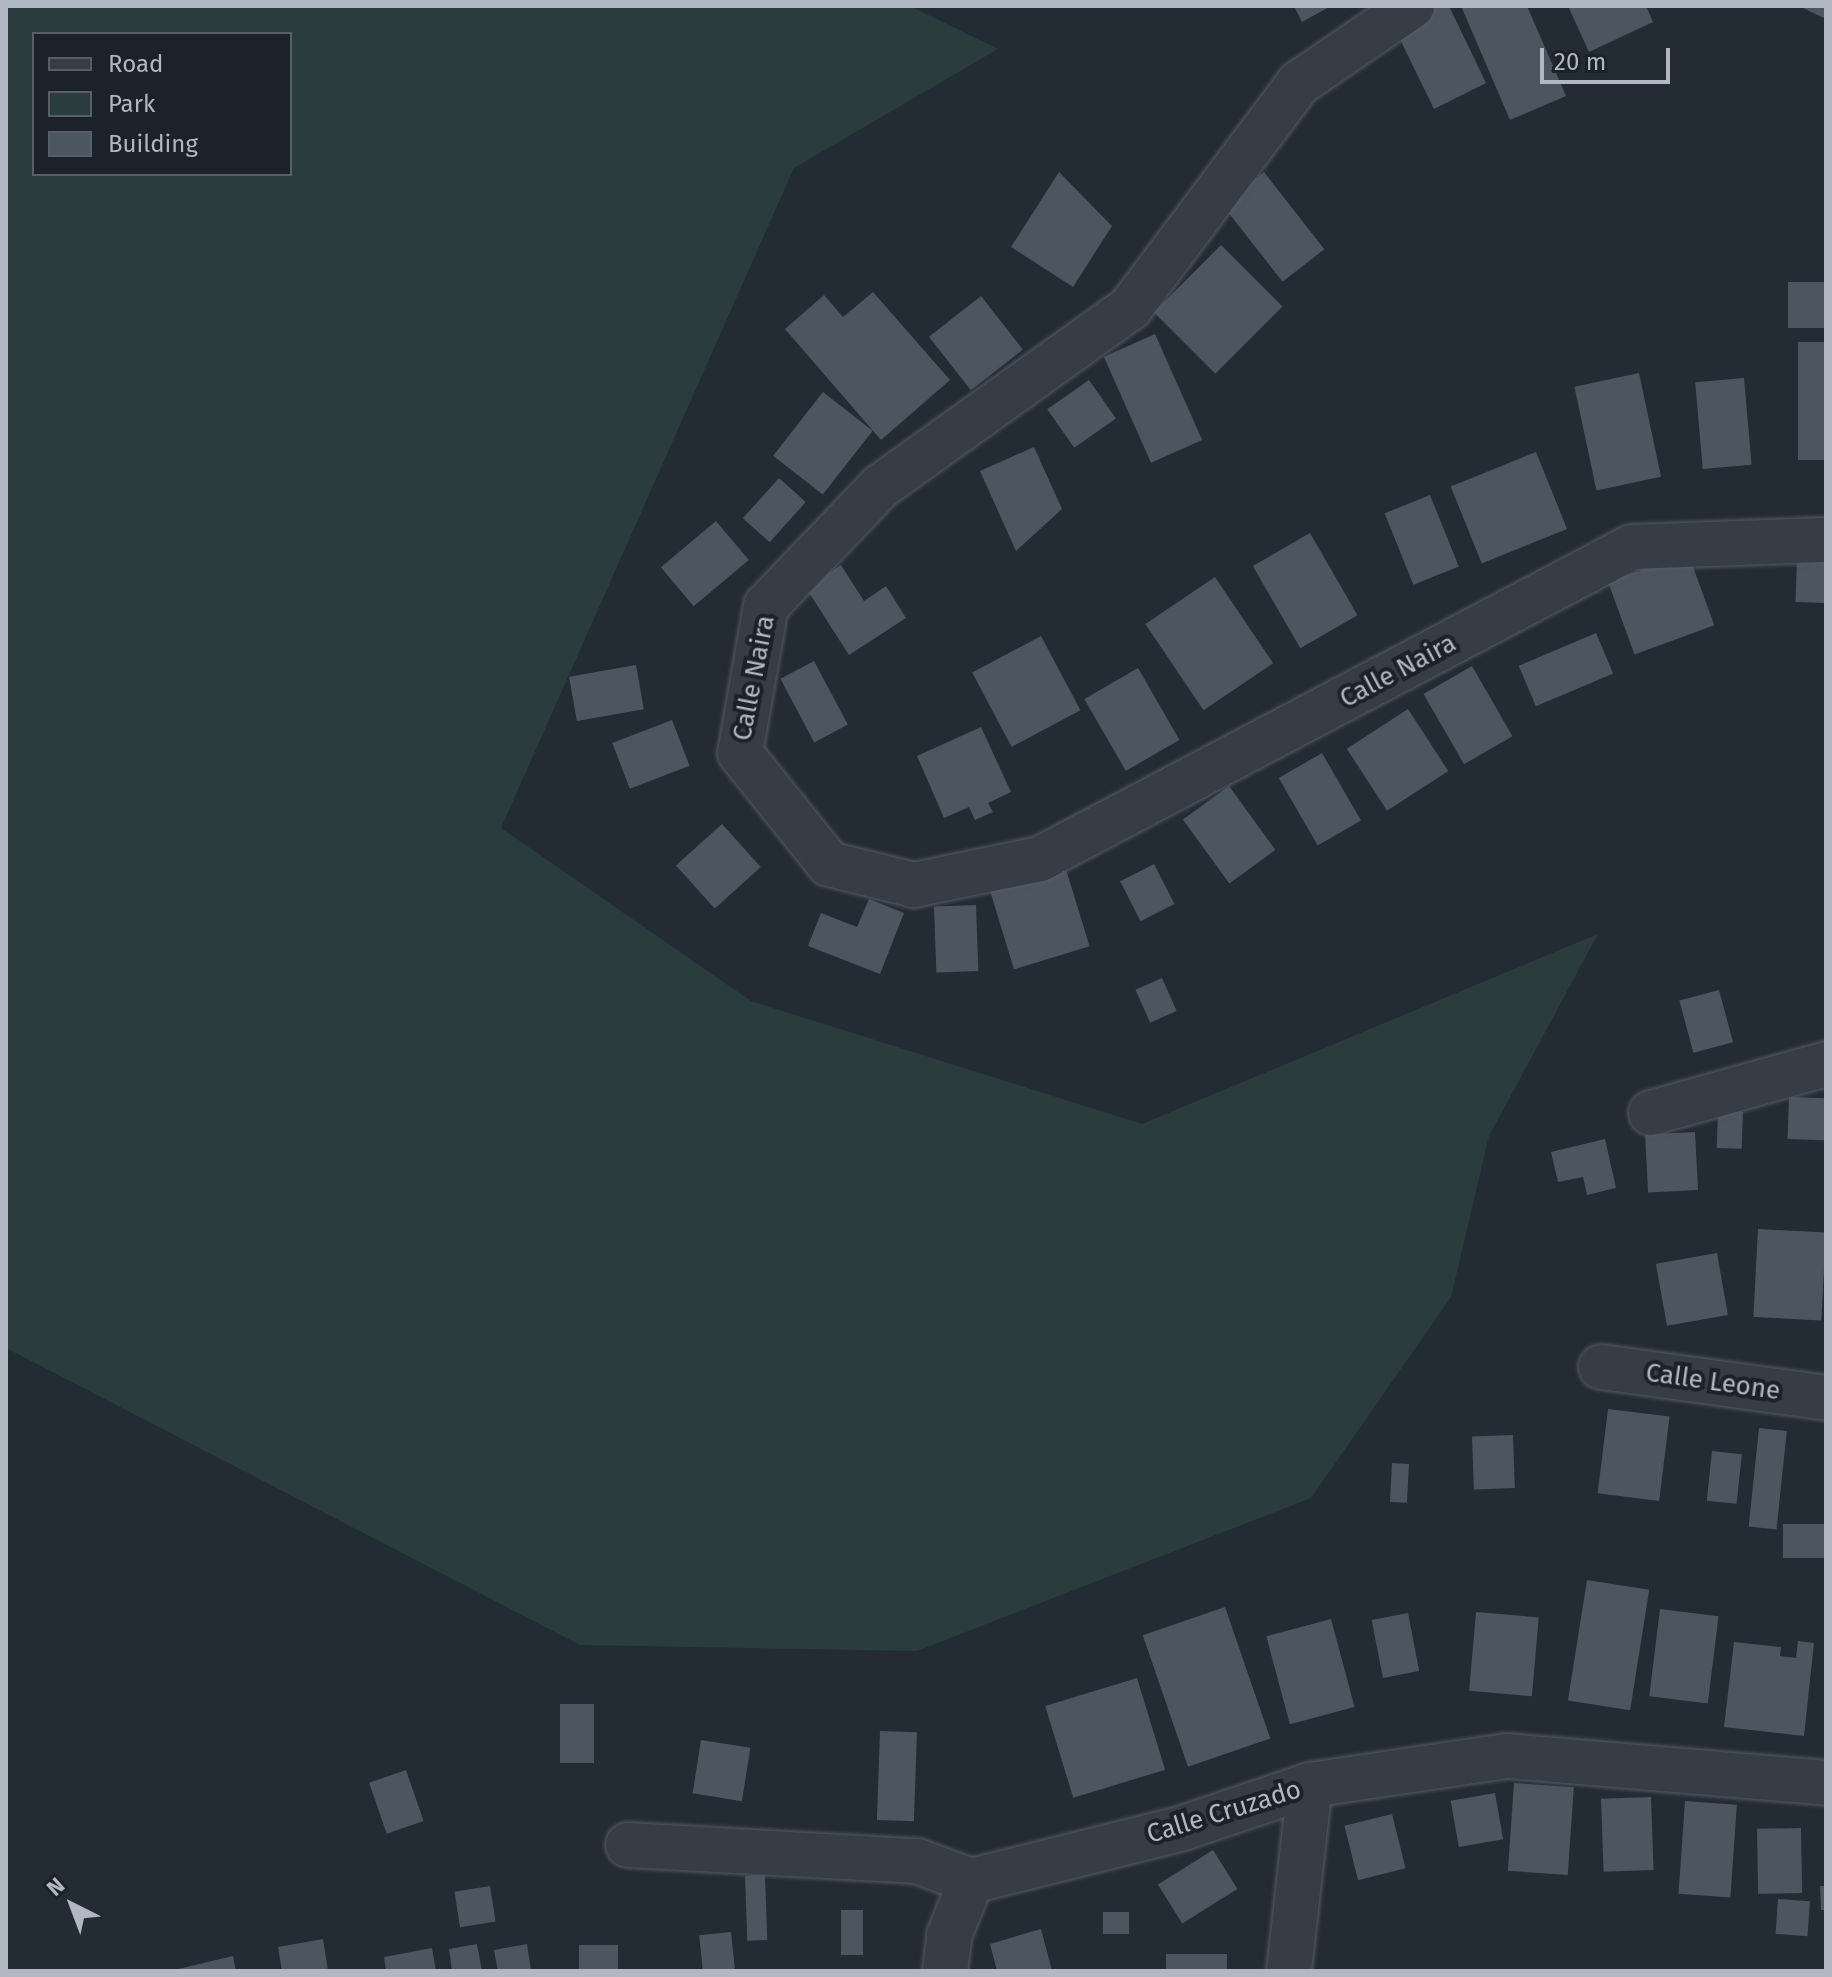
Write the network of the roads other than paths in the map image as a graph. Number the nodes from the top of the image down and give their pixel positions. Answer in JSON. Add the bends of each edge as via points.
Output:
{"nodes":[{"id":1,"x":1412,"y":6,"type":"edge"},
{"id":2,"x":1826,"y":540,"type":"edge"},
{"id":3,"x":1826,"y":1064,"type":"edge"},
{"id":4,"x":1651,"y":1113,"type":"dead end"},
{"id":5,"x":1601,"y":1367,"type":"dead end"},
{"id":6,"x":1826,"y":1398,"type":"edge"},
{"id":7,"x":1826,"y":1783,"type":"edge"},
{"id":8,"x":1310,"y":1785,"type":"junction"},
{"id":9,"x":628,"y":1845,"type":"dead end"},
{"id":10,"x":971,"y":1881,"type":"junction"},
{"id":11,"x":945,"y":1971,"type":"edge"},
{"id":12,"x":1289,"y":1971,"type":"edge"}],
"edges":[{"from":1,"to":2,"type":"street","name":"Calle Naira","via":[[1299,83],[1130,308],[881,486],[766,606],[740,753],[829,864],[914,885],[1040,859],[1632,547]]},
{"from":3,"to":4,"type":"street"},
{"from":5,"to":6,"type":"street","name":"Calle Leone"},
{"from":7,"to":8,"type":"street","name":"Calle Cruzado","via":[[1507,1756]]},
{"from":8,"to":10,"type":"street","name":"Calle Cruzado","via":[[1183,1828]]},
{"from":8,"to":12,"type":"street"},
{"from":9,"to":10,"type":"street","via":[[917,1861]]},
{"from":10,"to":11,"type":"street","via":[[949,1936]]}]}
